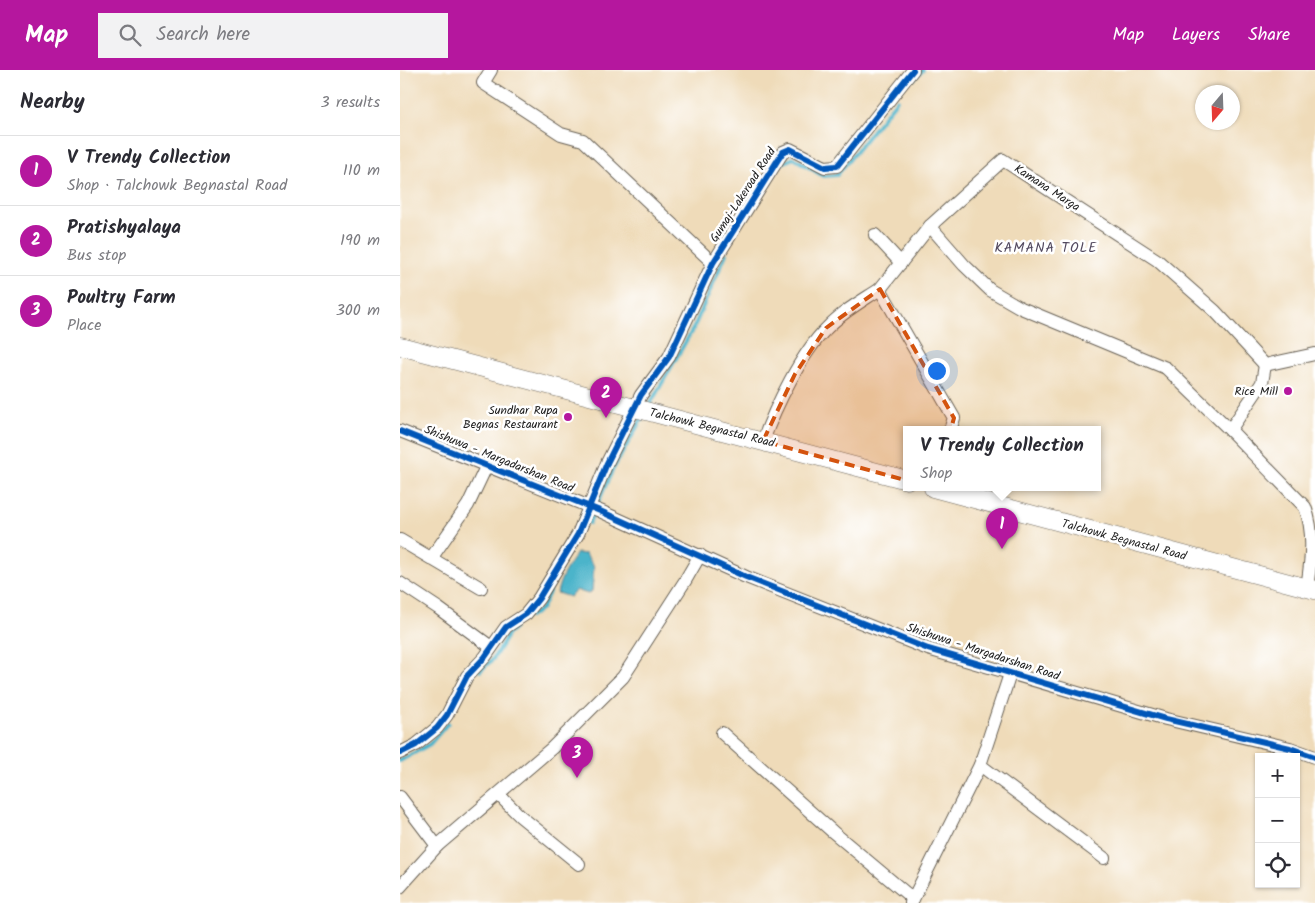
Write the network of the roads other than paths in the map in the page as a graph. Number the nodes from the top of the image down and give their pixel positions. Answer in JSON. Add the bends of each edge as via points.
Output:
{"nodes":[{"id":1,"x":491,"y":70,"type":"edge"},
{"id":2,"x":908,"y":72,"type":"edge"},
{"id":3,"x":930,"y":226,"type":"junction"},
{"id":4,"x":875,"y":235,"type":"dead end"},
{"id":5,"x":713,"y":263,"type":"junction"},
{"id":6,"x":901,"y":263,"type":"junction"},
{"id":7,"x":880,"y":290,"type":"junction"},
{"id":8,"x":400,"y":346,"type":"edge"},
{"id":9,"x":1315,"y":354,"type":"edge"},
{"id":10,"x":1265,"y":365,"type":"junction"},
{"id":11,"x":635,"y":409,"type":"junction"},
{"id":12,"x":951,"y":426,"type":"edge"},
{"id":13,"x":1230,"y":430,"type":"junction"},
{"id":14,"x":400,"y":431,"type":"edge"},
{"id":15,"x":763,"y":441,"type":"junction"},
{"id":16,"x":486,"y":467,"type":"junction"},
{"id":17,"x":903,"y":479,"type":"edge"},
{"id":18,"x":945,"y":491,"type":"edge"},
{"id":19,"x":595,"y":509,"type":"junction"},
{"id":20,"x":400,"y":540,"type":"edge"},
{"id":21,"x":700,"y":555,"type":"junction"},
{"id":22,"x":432,"y":557,"type":"junction"},
{"id":23,"x":400,"y":583,"type":"edge"},
{"id":24,"x":481,"y":588,"type":"dead end"},
{"id":25,"x":1311,"y":589,"type":"edge"},
{"id":26,"x":491,"y":647,"type":"junction"},
{"id":27,"x":1010,"y":674,"type":"junction"},
{"id":28,"x":722,"y":733,"type":"dead end"},
{"id":29,"x":400,"y":754,"type":"edge"},
{"id":30,"x":1315,"y":756,"type":"edge"},
{"id":31,"x":980,"y":765,"type":"junction"},
{"id":32,"x":499,"y":794,"type":"junction"},
{"id":33,"x":400,"y":797,"type":"edge"},
{"id":34,"x":437,"y":846,"type":"junction"},
{"id":35,"x":1104,"y":858,"type":"dead end"},
{"id":36,"x":579,"y":864,"type":"dead end"},
{"id":37,"x":400,"y":887,"type":"edge"},
{"id":38,"x":912,"y":901,"type":"edge"}],
"edges":[{"from":1,"to":5,"type":"street","via":[[483,83],[562,134],[583,140]]},
{"from":2,"to":5,"type":"street","name":"Gumaj-Lakeroad Road","via":[[837,166],[825,167],[790,149],[783,152]]},
{"from":3,"to":6,"type":"street","name":"Kamana Marga"},
{"from":3,"to":10,"type":"street","name":"Kamana Marga","via":[[1003,160],[1157,260],[1215,311]]},
{"from":3,"to":13,"type":"street","via":[[990,290],[1021,308],[1166,368]]},
{"from":4,"to":6,"type":"street"},
{"from":5,"to":11,"type":"street","name":"Gumaj-Lakeroad Road","via":[[669,357],[641,395]]},
{"from":6,"to":7,"type":"street","name":"Kamana Marga"},
{"from":7,"to":12,"type":"street","via":[[954,418]]},
{"from":7,"to":15,"type":"street","name":"Kamana Marga","via":[[826,328],[795,374]]},
{"from":8,"to":11,"type":"main road","name":"Talchowk Begnastal Road"},
{"from":9,"to":10,"type":"street"},
{"from":10,"to":13,"type":"street","via":[[1262,383]]},
{"from":11,"to":15,"type":"main road","name":"Talchowk Begnastal Road"},
{"from":11,"to":19,"type":"street","name":"Gumaj-Lakeroad Road","via":[[606,463]]},
{"from":13,"to":25,"type":"street","via":[[1305,507],[1313,539]]},
{"from":14,"to":16,"type":"street","name":"Shishuwa - Margadarshan Road"},
{"from":15,"to":17,"type":"main road","name":"Talchowk Begnastal Road"},
{"from":16,"to":19,"type":"street","name":"Shishuwa - Margadarshan Road"},
{"from":16,"to":22,"type":"street","via":[[468,505]]},
{"from":18,"to":25,"type":"main road","name":"Talchowk Begnastal Road"},
{"from":19,"to":21,"type":"street","name":"Shishuwa - Margadarshan Road"},
{"from":19,"to":26,"type":"street","name":"Gumaj-Lakeroad Road","via":[[534,607],[506,627]]},
{"from":20,"to":22,"type":"street"},
{"from":21,"to":27,"type":"street","name":"Shishuwa - Margadarshan Road","via":[[746,577],[928,648]]},
{"from":21,"to":32,"type":"street","via":[[623,677],[552,748]]},
{"from":22,"to":24,"type":"street"},
{"from":23,"to":26,"type":"street"},
{"from":26,"to":29,"type":"street","name":"Gumaj-Lakeroad Road","via":[[467,676],[437,728]]},
{"from":27,"to":30,"type":"street","name":"Shishuwa - Margadarshan Road","via":[[1166,719]]},
{"from":27,"to":31,"type":"street"},
{"from":28,"to":38,"type":"street"},
{"from":31,"to":35,"type":"street"},
{"from":31,"to":38,"type":"street"},
{"from":32,"to":34,"type":"street"},
{"from":32,"to":36,"type":"street","via":[[520,816]]},
{"from":33,"to":34,"type":"street"},
{"from":34,"to":37,"type":"street"}]}
